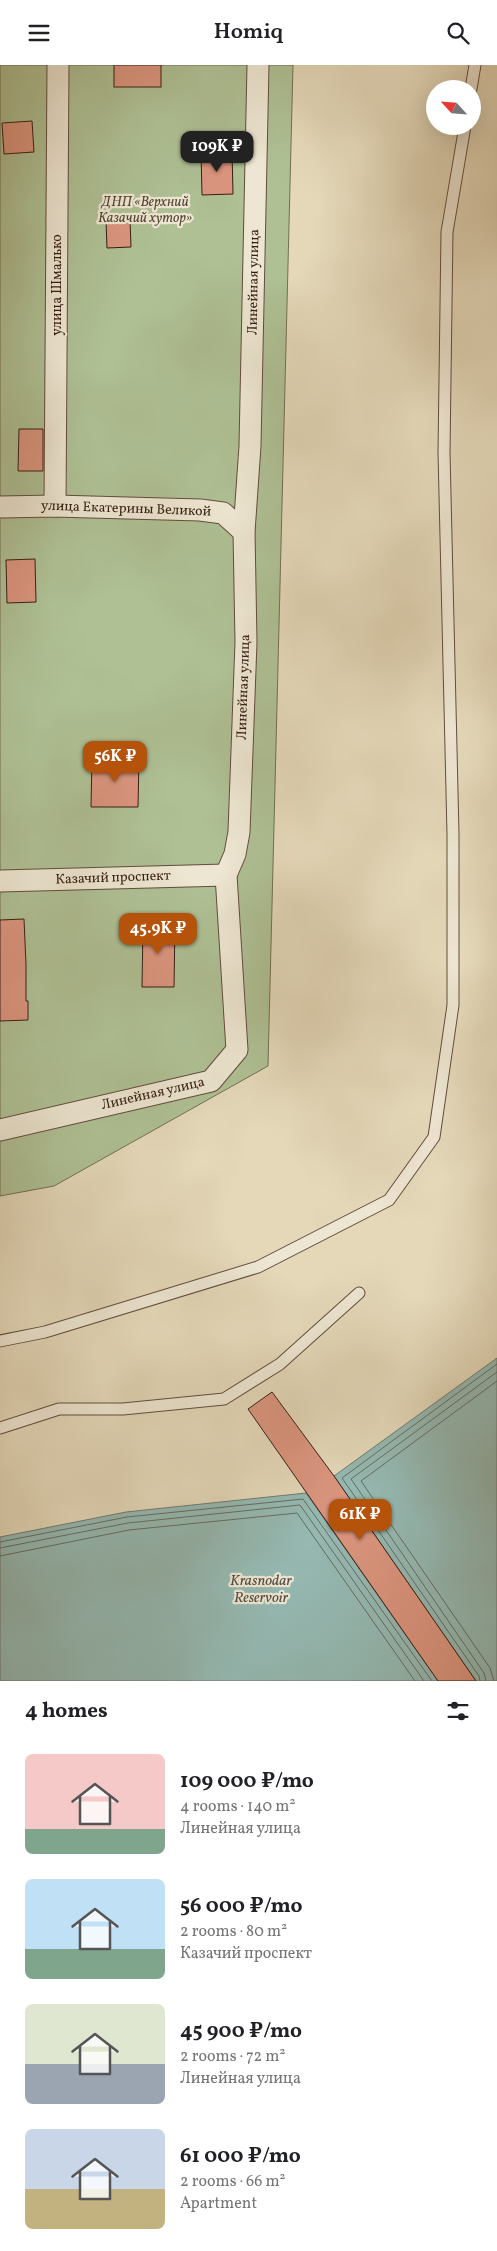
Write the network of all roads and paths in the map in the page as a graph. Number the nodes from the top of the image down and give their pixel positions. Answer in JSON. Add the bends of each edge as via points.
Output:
{"nodes":[{"id":1,"x":58,"y":65,"type":"edge"},
{"id":2,"x":258,"y":65,"type":"edge"},
{"id":3,"x":475,"y":65,"type":"edge"},
{"id":4,"x":472,"y":80,"type":"edge"},
{"id":5,"x":463,"y":135,"type":"edge"},
{"id":6,"x":55,"y":506,"type":"junction"},
{"id":7,"x":0,"y":507,"type":"edge"},
{"id":8,"x":244,"y":533,"type":"junction"},
{"id":9,"x":226,"y":875,"type":"junction"},
{"id":10,"x":0,"y":881,"type":"edge"},
{"id":11,"x":0,"y":1130,"type":"edge"},
{"id":12,"x":359,"y":1293,"type":"dead end"},
{"id":13,"x":0,"y":1341,"type":"edge"},
{"id":14,"x":0,"y":1428,"type":"edge"}],
"edges":[{"from":1,"to":6,"type":"street","name":"улица Шмалько"},
{"from":2,"to":8,"type":"street","name":"Линейная улица","via":[[250,446]]},
{"from":3,"to":4,"type":"lane"},
{"from":5,"to":13,"type":"lane","via":[[447,232],[444,424],[453,834],[453,1005],[434,1137],[389,1200],[258,1267],[45,1332]]},
{"from":6,"to":7,"type":"street","name":"улица Екатерины Великой"},
{"from":6,"to":8,"type":"street","name":"улица Екатерины Великой","via":[[223,513]]},
{"from":8,"to":9,"type":"street","name":"Линейная улица","via":[[246,641],[239,832],[235,854]]},
{"from":9,"to":10,"type":"street","name":"Казачий проспект"},
{"from":9,"to":11,"type":"street","name":"Линейная улица","via":[[237,1051],[211,1081]]},
{"from":12,"to":14,"type":"lane","via":[[280,1364],[224,1399],[123,1409],[59,1409]]}]}
